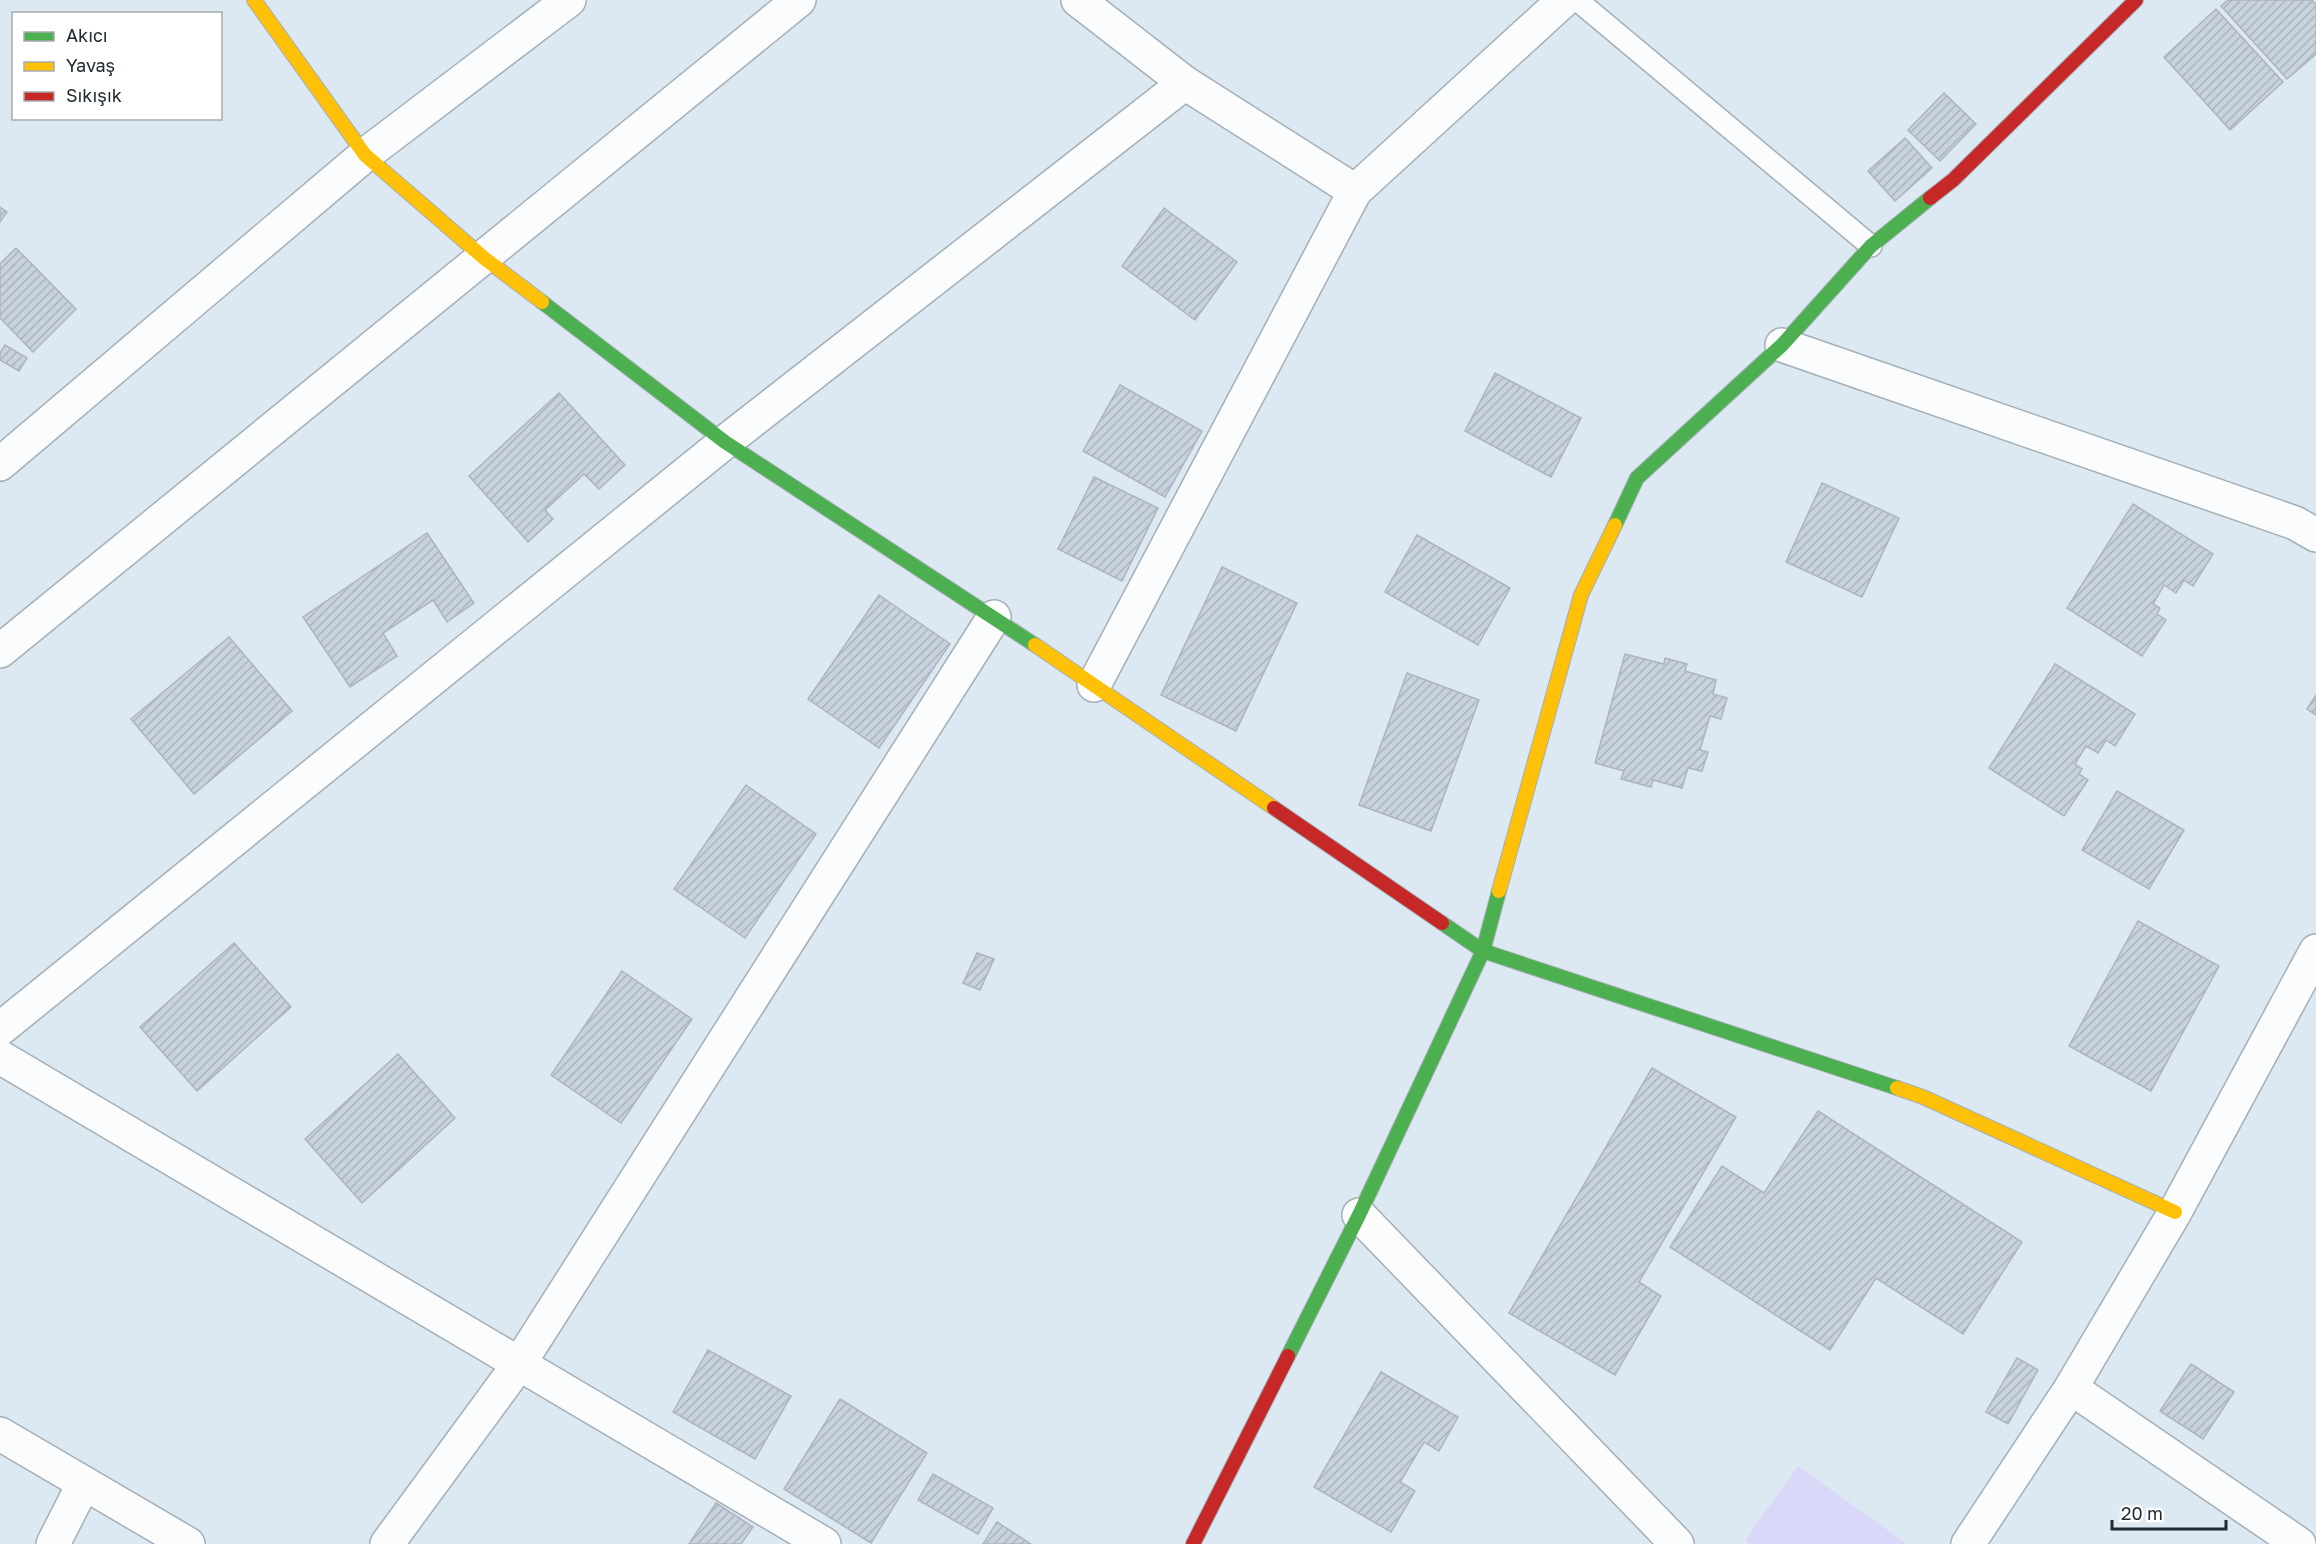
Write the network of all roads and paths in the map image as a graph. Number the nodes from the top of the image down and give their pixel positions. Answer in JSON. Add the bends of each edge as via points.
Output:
{"nodes":[{"id":1,"x":254,"y":0,"type":"edge"},
{"id":2,"x":569,"y":0,"type":"edge"},
{"id":3,"x":799,"y":0,"type":"edge"},
{"id":4,"x":1078,"y":0,"type":"edge"},
{"id":5,"x":1564,"y":0,"type":"edge"},
{"id":6,"x":1577,"y":0,"type":"edge"},
{"id":7,"x":2136,"y":0,"type":"edge"},
{"id":8,"x":1185,"y":83,"type":"junction"},
{"id":9,"x":365,"y":155,"type":"junction"},
{"id":10,"x":1355,"y":191,"type":"junction"},
{"id":11,"x":1871,"y":246,"type":"junction"},
{"id":12,"x":484,"y":258,"type":"junction"},
{"id":13,"x":1782,"y":345,"type":"junction"},
{"id":14,"x":725,"y":442,"type":"junction"},
{"id":15,"x":0,"y":464,"type":"edge"},
{"id":16,"x":2316,"y":535,"type":"edge"},
{"id":17,"x":994,"y":617,"type":"junction"},
{"id":18,"x":0,"y":651,"type":"edge"},
{"id":19,"x":1094,"y":685,"type":"junction"},
{"id":20,"x":1483,"y":951,"type":"junction"},
{"id":21,"x":2314,"y":958,"type":"edge"},
{"id":22,"x":0,"y":1029,"type":"edge"},
{"id":23,"x":0,"y":1057,"type":"edge"},
{"id":24,"x":2175,"y":1212,"type":"junction"},
{"id":25,"x":1359,"y":1215,"type":"junction"},
{"id":26,"x":519,"y":1364,"type":"junction"},
{"id":27,"x":2071,"y":1388,"type":"junction"},
{"id":28,"x":0,"y":1434,"type":"edge"},
{"id":29,"x":84,"y":1483,"type":"junction"},
{"id":30,"x":53,"y":1544,"type":"edge"},
{"id":31,"x":188,"y":1544,"type":"edge"},
{"id":32,"x":387,"y":1544,"type":"edge"},
{"id":33,"x":824,"y":1544,"type":"edge"},
{"id":34,"x":1193,"y":1544,"type":"edge"},
{"id":35,"x":1677,"y":1544,"type":"edge"},
{"id":36,"x":1968,"y":1544,"type":"edge"},
{"id":37,"x":2299,"y":1544,"type":"edge"}],
"edges":[{"from":1,"to":9,"type":"street"},
{"from":2,"to":9,"type":"street"},
{"from":3,"to":12,"type":"street"},
{"from":4,"to":8,"type":"street"},
{"from":5,"to":10,"type":"street"},
{"from":6,"to":11,"type":"lane"},
{"from":7,"to":11,"type":"street","via":[[1953,180]]},
{"from":8,"to":10,"type":"street"},
{"from":8,"to":14,"type":"street"},
{"from":9,"to":12,"type":"street"},
{"from":9,"to":15,"type":"street"},
{"from":10,"to":19,"type":"street"},
{"from":11,"to":13,"type":"street"},
{"from":12,"to":14,"type":"street"},
{"from":12,"to":18,"type":"street"},
{"from":13,"to":16,"type":"street","via":[[2295,523]]},
{"from":13,"to":20,"type":"street","via":[[1637,477],[1581,595]]},
{"from":14,"to":17,"type":"street"},
{"from":14,"to":22,"type":"street"},
{"from":17,"to":19,"type":"street"},
{"from":17,"to":26,"type":"street"},
{"from":19,"to":20,"type":"street"},
{"from":20,"to":24,"type":"street","via":[[1923,1097]]},
{"from":20,"to":25,"type":"street"},
{"from":21,"to":24,"type":"street"},
{"from":23,"to":26,"type":"street"},
{"from":24,"to":27,"type":"street"},
{"from":25,"to":34,"type":"street"},
{"from":25,"to":35,"type":"street"},
{"from":26,"to":32,"type":"street"},
{"from":26,"to":33,"type":"street"},
{"from":27,"to":36,"type":"street"},
{"from":27,"to":37,"type":"street"},
{"from":28,"to":29,"type":"street"},
{"from":29,"to":30,"type":"street"},
{"from":29,"to":31,"type":"street"}]}
